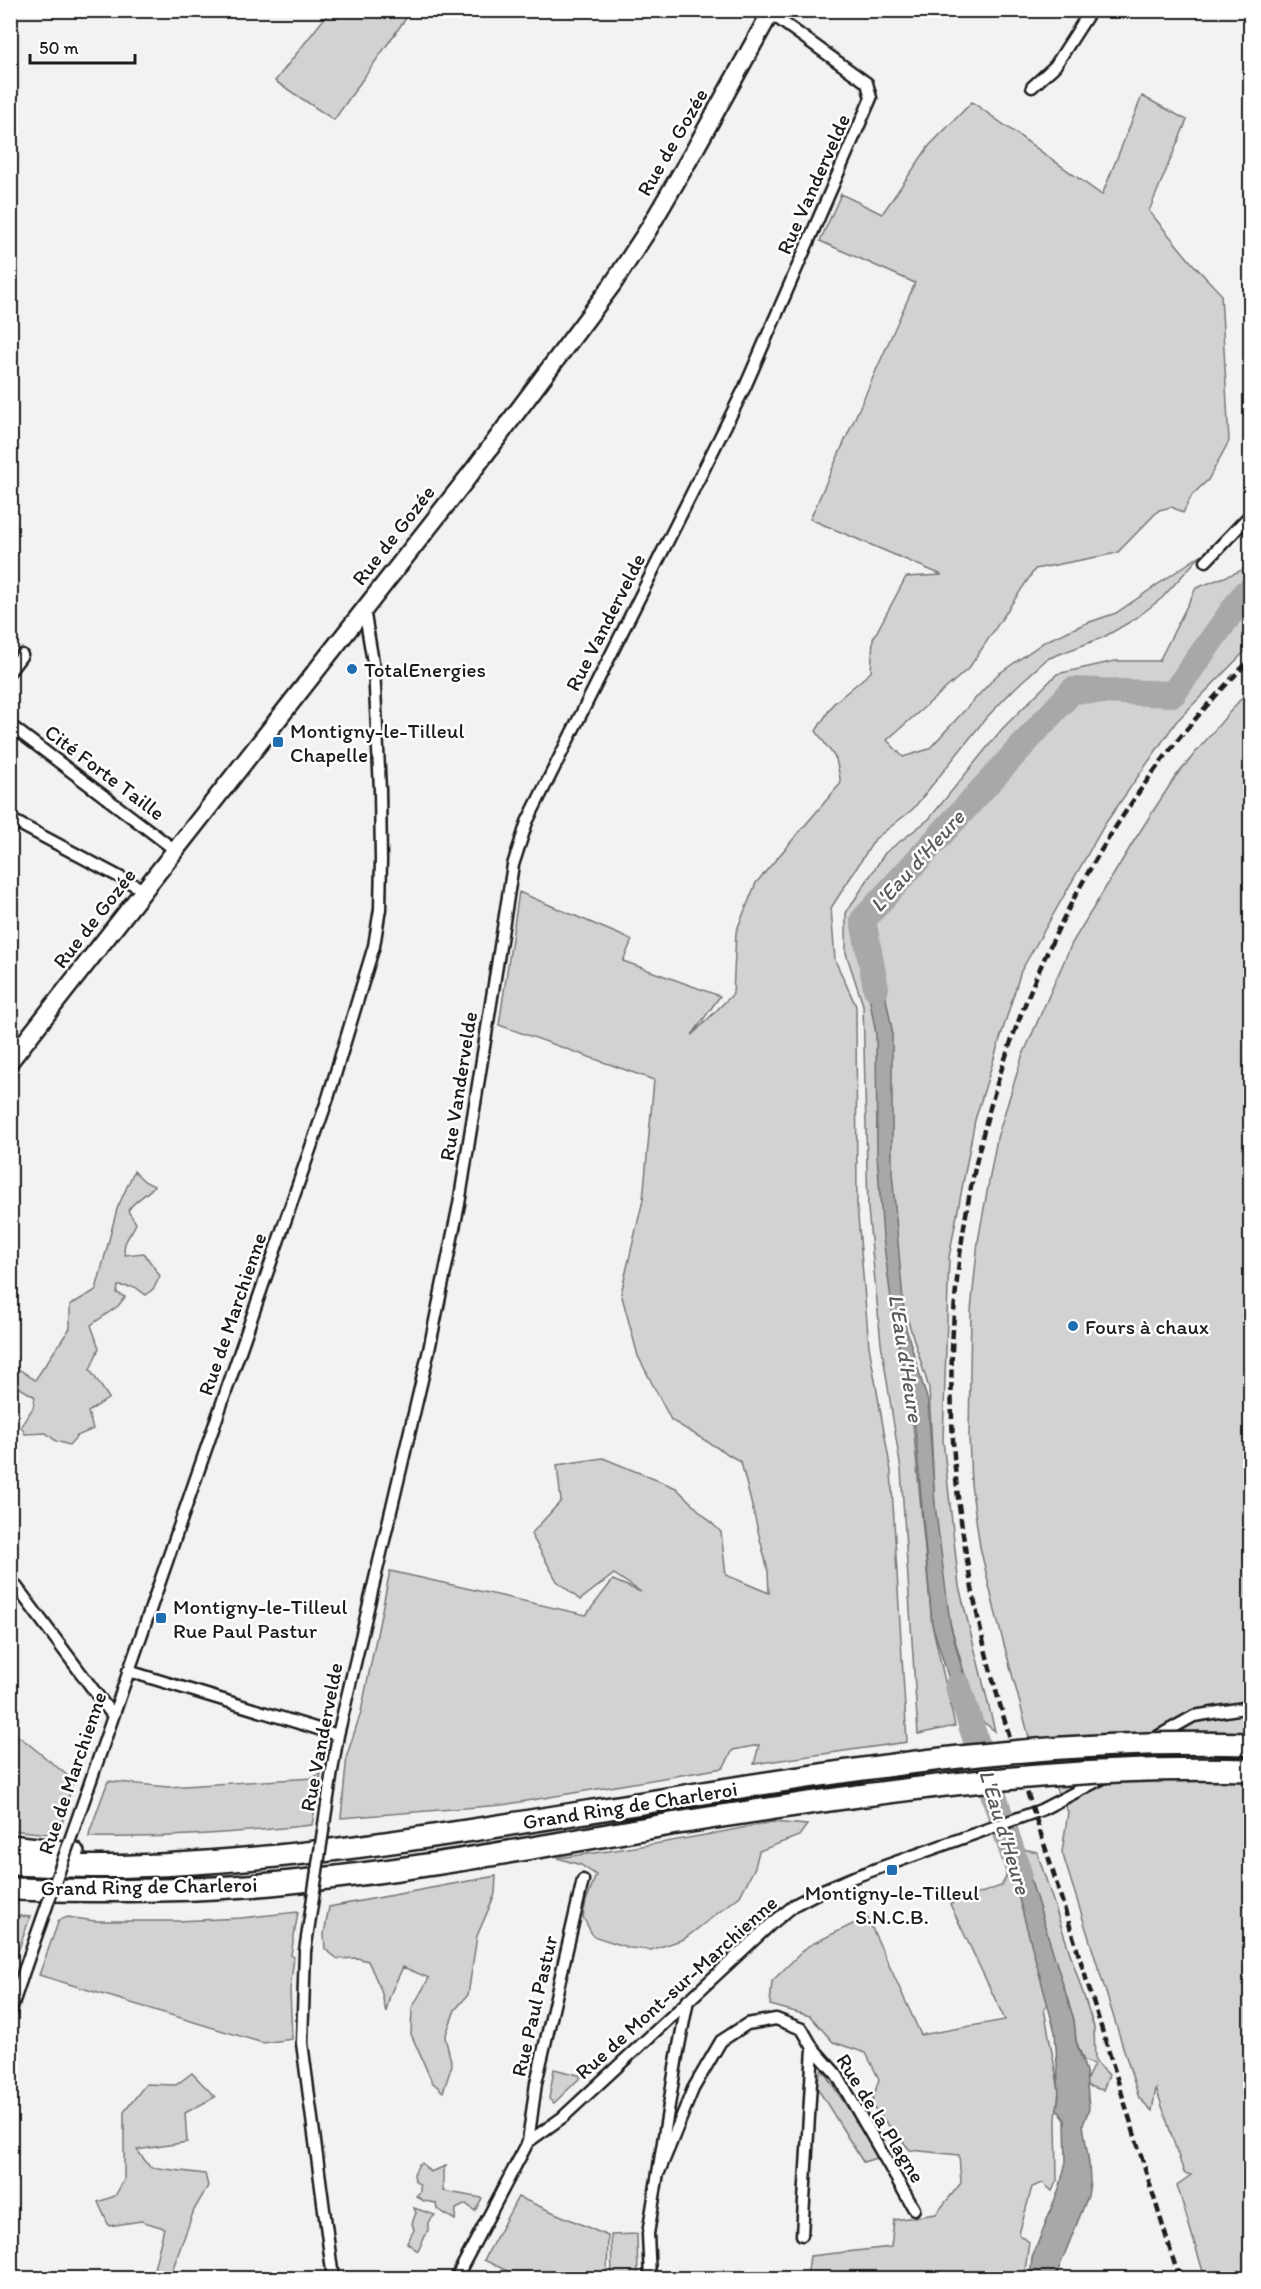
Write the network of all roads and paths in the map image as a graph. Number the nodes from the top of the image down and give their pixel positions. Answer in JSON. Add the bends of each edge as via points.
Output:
{"nodes":[{"id":1,"x":1091,"y":10,"type":"edge"},
{"id":2,"x":771,"y":12,"type":"edge"},
{"id":3,"x":1032,"y":87,"type":"dead end"},
{"id":4,"x":1251,"y":515,"type":"edge"},
{"id":5,"x":1206,"y":561,"type":"dead end"},
{"id":6,"x":364,"y":609,"type":"junction"},
{"id":7,"x":22,"y":655,"type":"dead end"},
{"id":8,"x":10,"y":671,"type":"edge"},
{"id":9,"x":10,"y":724,"type":"edge"},
{"id":10,"x":10,"y":819,"type":"edge"},
{"id":11,"x":175,"y":850,"type":"junction"},
{"id":12,"x":144,"y":891,"type":"junction"},
{"id":13,"x":10,"y":1061,"type":"edge"},
{"id":14,"x":10,"y":1578,"type":"edge"},
{"id":15,"x":128,"y":1671,"type":"junction"},
{"id":16,"x":1251,"y":1707,"type":"edge"},
{"id":17,"x":113,"y":1716,"type":"junction"},
{"id":18,"x":338,"y":1736,"type":"junction"},
{"id":19,"x":1251,"y":1744,"type":"edge"},
{"id":20,"x":1251,"y":1770,"type":"edge"},
{"id":21,"x":10,"y":1846,"type":"edge"},
{"id":22,"x":10,"y":1864,"type":"edge"},
{"id":23,"x":132,"y":1867,"type":"junction"},
{"id":24,"x":583,"y":1880,"type":"dead end"},
{"id":25,"x":10,"y":1889,"type":"edge"},
{"id":26,"x":688,"y":2000,"type":"junction"},
{"id":27,"x":10,"y":2013,"type":"edge"},
{"id":28,"x":813,"y":2048,"type":"junction"},
{"id":29,"x":528,"y":2142,"type":"junction"},
{"id":30,"x":659,"y":2172,"type":"junction"},
{"id":31,"x":914,"y":2209,"type":"dead end"},
{"id":32,"x":802,"y":2235,"type":"dead end"},
{"id":33,"x":333,"y":2278,"type":"edge"},
{"id":34,"x":456,"y":2278,"type":"edge"},
{"id":35,"x":650,"y":2278,"type":"edge"}],
"edges":[{"from":1,"to":3,"type":"street","via":[[1055,66]]},
{"from":2,"to":6,"type":"main road","name":"Rue de Gozée","via":[[648,230],[612,285]]},
{"from":2,"to":18,"type":"street","name":"Rue Vandervelde","via":[[867,83],[871,98],[745,387],[546,783],[513,865],[457,1216]]},
{"from":4,"to":5,"type":"street"},
{"from":6,"to":11,"type":"main road","name":"Rue de Gozée"},
{"from":6,"to":15,"type":"street","name":"Rue de Marchienne","via":[[374,668],[380,790],[380,909],[374,946],[328,1098]]},
{"from":7,"to":8,"type":"street"},
{"from":9,"to":11,"type":"street","name":"Cité Forte Taille"},
{"from":10,"to":12,"type":"street"},
{"from":11,"to":12,"type":"main road","name":"Rue de Gozée"},
{"from":12,"to":13,"type":"main road","name":"Rue de Gozée"},
{"from":14,"to":17,"type":"street"},
{"from":15,"to":17,"type":"street","name":"Rue de Marchienne"},
{"from":15,"to":18,"type":"street"},
{"from":16,"to":26,"type":"street","name":"Rue de Mont-sur-Marchienne","via":[[1194,1716],[1160,1735],[1105,1777],[1041,1810],[854,1877],[796,1904]]},
{"from":17,"to":27,"type":"street","name":"Rue de Marchienne","bridge":true},
{"from":18,"to":33,"type":"street","name":"Rue Vandervelde","bridge":true,"via":[[304,1951],[302,2043]]},
{"from":19,"to":23,"type":"highway","name":"Grand Ring de Charleroi","bridge":true,"via":[[1194,1742],[963,1756],[852,1769],[364,1846],[246,1860]]},
{"from":20,"to":25,"type":"highway","name":"Grand Ring de Charleroi","bridge":true,"via":[[1116,1771],[967,1781],[378,1872],[247,1886],[130,1892]]},
{"from":21,"to":23,"type":"highway","via":[[87,1854]]},
{"from":22,"to":23,"type":"highway","name":"Grand Ring de Charleroi"},
{"from":24,"to":29,"type":"street","name":"Rue Paul Pastur","via":[[536,2083]]},
{"from":26,"to":29,"type":"street","name":"Rue de Mont-sur-Marchienne","via":[[563,2117]]},
{"from":26,"to":30,"type":"street","name":"Rue de la Plagne"},
{"from":28,"to":30,"type":"street","name":"Rue de la Plagne","via":[[802,2029],[776,2019],[747,2024],[721,2041],[693,2089]]},
{"from":28,"to":31,"type":"street","name":"Rue de la Plagne","via":[[837,2075]]},
{"from":28,"to":32,"type":"street","name":"Rue de la Plagne"},
{"from":29,"to":34,"type":"street","name":"Rue de Mont-sur-Marchienne"},
{"from":30,"to":35,"type":"street","name":"Rue de la Plagne","via":[[648,2234]]}]}
